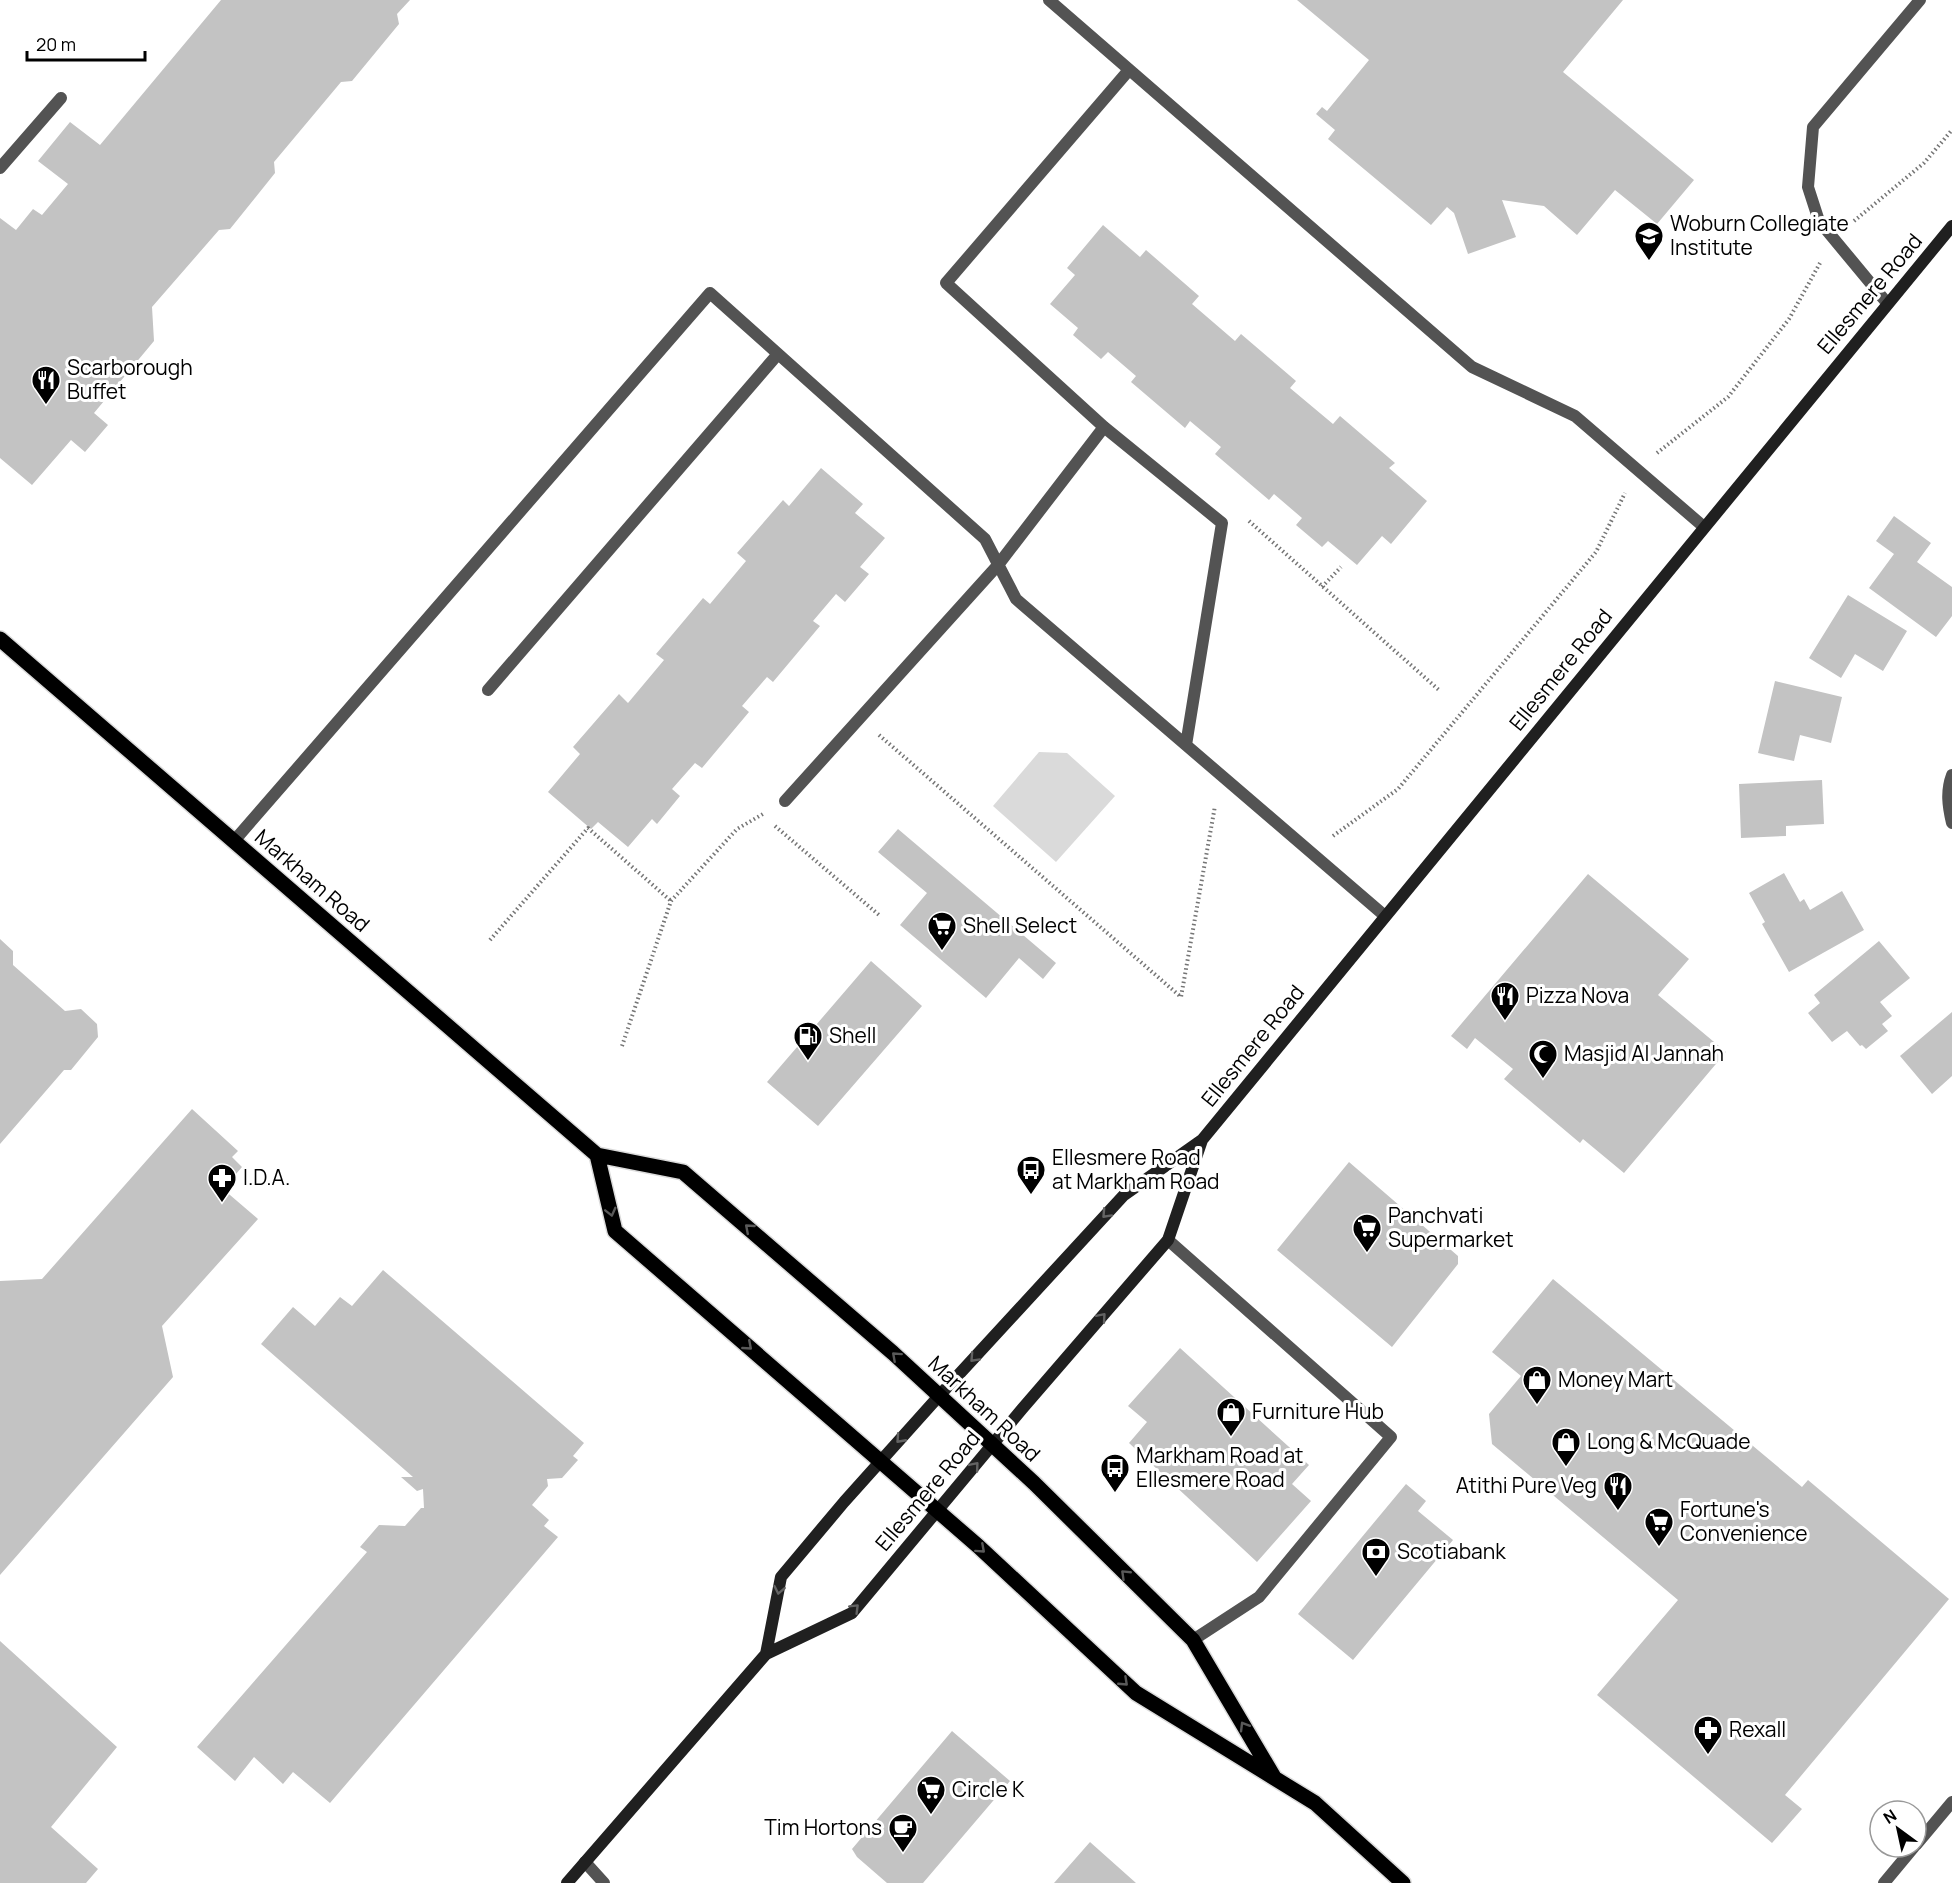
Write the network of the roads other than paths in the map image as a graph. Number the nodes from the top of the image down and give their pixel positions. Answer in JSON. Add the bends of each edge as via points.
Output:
{"nodes":[{"id":1,"x":1049,"y":0,"type":"edge"},
{"id":2,"x":1920,"y":0,"type":"edge"},
{"id":3,"x":1129,"y":70,"type":"junction"},
{"id":4,"x":61,"y":98,"type":"dead end"},
{"id":5,"x":0,"y":168,"type":"edge"},
{"id":6,"x":1952,"y":226,"type":"edge"},
{"id":7,"x":1887,"y":303,"type":"junction"},
{"id":8,"x":778,"y":354,"type":"junction"},
{"id":9,"x":1104,"y":428,"type":"junction"},
{"id":10,"x":1704,"y":527,"type":"junction"},
{"id":11,"x":999,"y":565,"type":"junction"},
{"id":12,"x":0,"y":639,"type":"edge"},
{"id":13,"x":488,"y":690,"type":"dead end"},
{"id":14,"x":1186,"y":745,"type":"junction"},
{"id":15,"x":1952,"y":775,"type":"edge"},
{"id":16,"x":785,"y":801,"type":"road end"},
{"id":17,"x":1952,"y":823,"type":"edge"},
{"id":18,"x":234,"y":841,"type":"junction"},
{"id":19,"x":1385,"y":916,"type":"junction"},
{"id":20,"x":1202,"y":1140,"type":"junction"},
{"id":21,"x":597,"y":1155,"type":"junction"},
{"id":22,"x":1168,"y":1240,"type":"junction"},
{"id":23,"x":939,"y":1396,"type":"junction"},
{"id":24,"x":992,"y":1445,"type":"junction"},
{"id":25,"x":881,"y":1460,"type":"junction"},
{"id":26,"x":938,"y":1510,"type":"junction"},
{"id":27,"x":1193,"y":1640,"type":"junction"},
{"id":28,"x":766,"y":1654,"type":"junction"},
{"id":29,"x":1274,"y":1777,"type":"junction"},
{"id":30,"x":1952,"y":1802,"type":"edge"},
{"id":31,"x":1928,"y":1831,"type":"edge"},
{"id":32,"x":1904,"y":1859,"type":"edge"},
{"id":33,"x":585,"y":1862,"type":"junction"},
{"id":34,"x":567,"y":1883,"type":"edge"},
{"id":35,"x":604,"y":1883,"type":"edge"},
{"id":36,"x":1403,"y":1883,"type":"edge"},
{"id":37,"x":1884,"y":1883,"type":"edge"}],
"edges":[{"from":1,"to":3,"type":"street"},
{"from":2,"to":7,"type":"street","via":[[1813,127],[1808,187],[1819,221]]},
{"from":3,"to":9,"type":"street","via":[[945,283]]},
{"from":3,"to":10,"type":"street","via":[[1472,367],[1575,416]]},
{"from":4,"to":5,"type":"street"},
{"from":6,"to":7,"type":"main road","name":"Ellesmere Road"},
{"from":7,"to":10,"type":"main road","name":"Ellesmere Road"},
{"from":8,"to":11,"type":"street","via":[[985,538]]},
{"from":8,"to":13,"type":"street"},
{"from":8,"to":18,"type":"street","via":[[710,293]]},
{"from":9,"to":11,"type":"street"},
{"from":9,"to":14,"type":"street","via":[[1222,523]]},
{"from":10,"to":19,"type":"main road","name":"Ellesmere Road"},
{"from":11,"to":14,"type":"street","via":[[1016,598]]},
{"from":11,"to":16,"type":"street"},
{"from":12,"to":18,"type":"main road","name":"Markham Road"},
{"from":14,"to":19,"type":"street"},
{"from":15,"to":17,"type":"street","via":[[1948,786]]},
{"from":18,"to":21,"type":"main road","name":"Markham Road"},
{"from":19,"to":20,"type":"main road","name":"Ellesmere Road"},
{"from":20,"to":22,"type":"main road","name":"Ellesmere Road"},
{"from":20,"to":23,"type":"main road","name":"Ellesmere Road","one_way":true,"via":[[1124,1195]]},
{"from":23,"to":21,"type":"main road","name":"Markham Road","one_way":true,"via":[[683,1172]]},
{"from":21,"to":25,"type":"main road","name":"Markham Road","one_way":true,"via":[[615,1231]]},
{"from":24,"to":22,"type":"main road","name":"Ellesmere Road","one_way":true},
{"from":22,"to":27,"type":"street","via":[[1391,1437],[1259,1597]]},
{"from":23,"to":24,"type":"main road","name":"Markham Road"},
{"from":23,"to":25,"type":"main road","name":"Ellesmere Road","one_way":true},
{"from":26,"to":24,"type":"main road","name":"Ellesmere Road","one_way":true},
{"from":27,"to":24,"type":"main road","name":"Markham Road","one_way":true},
{"from":25,"to":26,"type":"main road","name":"Markham Road"},
{"from":25,"to":28,"type":"main road","name":"Ellesmere Road","one_way":true,"via":[[781,1577]]},
{"from":28,"to":26,"type":"main road","name":"Ellesmere Road","one_way":true,"via":[[852,1613]]},
{"from":26,"to":29,"type":"main road","name":"Markham Road","one_way":true,"via":[[1136,1693]]},
{"from":29,"to":27,"type":"main road","name":"Markham Road","one_way":true},
{"from":28,"to":33,"type":"main road","name":"Ellesmere Road"},
{"from":29,"to":36,"type":"main road","name":"Markham Road","via":[[1315,1803]]},
{"from":30,"to":31,"type":"street"},
{"from":32,"to":37,"type":"street"},
{"from":33,"to":34,"type":"main road","name":"Ellesmere Road"},
{"from":33,"to":35,"type":"street"}]}
